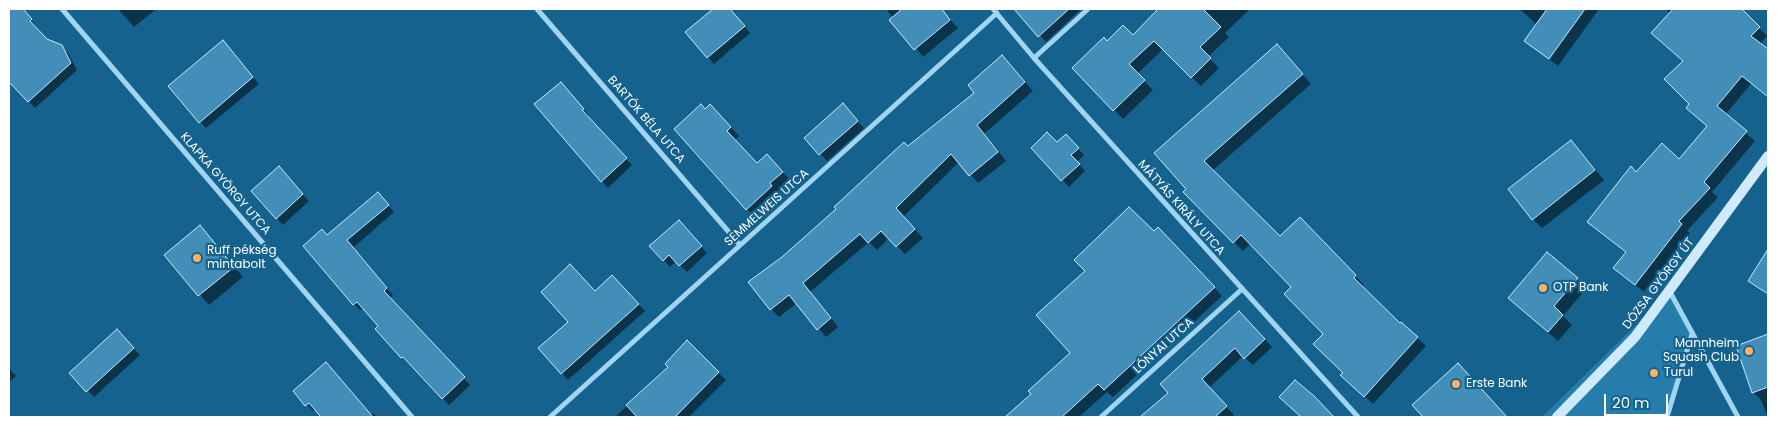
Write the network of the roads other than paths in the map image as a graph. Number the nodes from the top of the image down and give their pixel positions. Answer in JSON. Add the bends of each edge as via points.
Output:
{"nodes":[{"id":1,"x":62,"y":9,"type":"edge"},
{"id":2,"x":536,"y":9,"type":"edge"},
{"id":3,"x":1088,"y":9,"type":"edge"},
{"id":4,"x":995,"y":11,"type":"edge"},
{"id":5,"x":1034,"y":58,"type":"junction"},
{"id":6,"x":1768,"y":156,"type":"edge"},
{"id":7,"x":740,"y":245,"type":"junction"},
{"id":8,"x":1241,"y":290,"type":"junction"},
{"id":9,"x":1670,"y":292,"type":"junction"},
{"id":10,"x":1692,"y":334,"type":"junction"},
{"id":11,"x":412,"y":417,"type":"edge"},
{"id":12,"x":550,"y":417,"type":"edge"},
{"id":13,"x":1101,"y":417,"type":"edge"},
{"id":14,"x":1358,"y":417,"type":"edge"},
{"id":15,"x":1557,"y":417,"type":"edge"},
{"id":16,"x":1667,"y":417,"type":"edge"},
{"id":17,"x":1738,"y":417,"type":"edge"}],
"edges":[{"from":1,"to":11,"type":"street","name":"KLAPKA GYÖRGY UTCA"},
{"from":2,"to":7,"type":"street","name":"BARTÓK BÉLA UTCA"},
{"from":3,"to":5,"type":"street"},
{"from":4,"to":5,"type":"street","name":"MÁTYÁS KIRÁLY UTCA"},
{"from":4,"to":7,"type":"street","name":"SEMMELWEIS UTCA"},
{"from":5,"to":8,"type":"street","name":"MÁTYÁS KIRÁLY UTCA"},
{"from":6,"to":9,"type":"main road","name":"DÓZSA GYÖRGY ÚT"},
{"from":7,"to":12,"type":"street","name":"SEMMELWEIS UTCA"},
{"from":8,"to":13,"type":"street","name":"LÓNYAI UTCA"},
{"from":8,"to":14,"type":"street","name":"MÁTYÁS KIRÁLY UTCA"},
{"from":9,"to":10,"type":"street"},
{"from":9,"to":15,"type":"main road","name":"DÓZSA GYÖRGY ÚT","via":[[1636,337]]},
{"from":10,"to":16,"type":"street"},
{"from":10,"to":17,"type":"street"}]}
